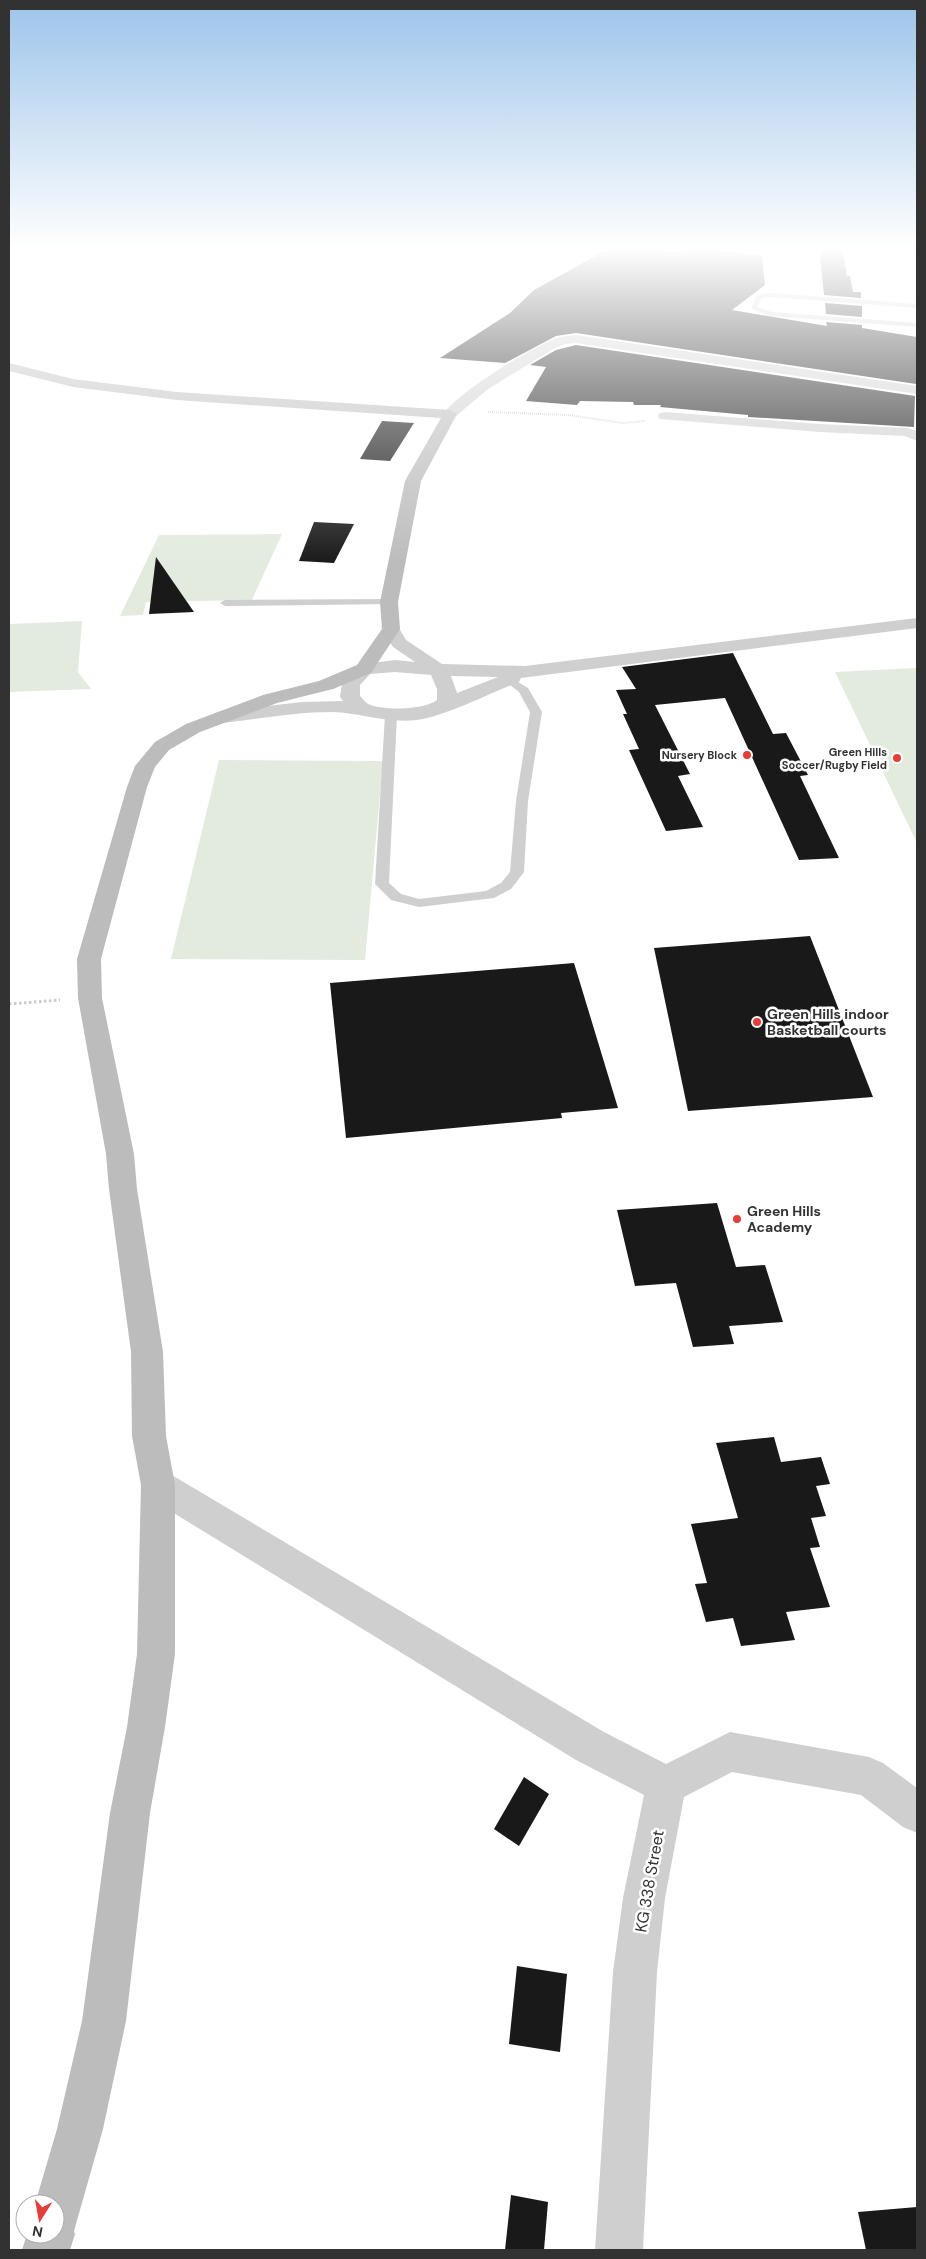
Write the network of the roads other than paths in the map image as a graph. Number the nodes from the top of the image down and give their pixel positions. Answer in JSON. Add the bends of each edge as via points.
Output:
{"nodes":[{"id":1,"x":537,"y":353,"type":"edge"},
{"id":2,"x":680,"y":353,"type":"edge"},
{"id":3,"x":9,"y":367,"type":"edge"},
{"id":4,"x":917,"y":390,"type":"edge"},
{"id":5,"x":454,"y":411,"type":"junction"},
{"id":6,"x":665,"y":416,"type":"road end"},
{"id":7,"x":917,"y":437,"type":"edge"},
{"id":8,"x":389,"y":602,"type":"junction"},
{"id":9,"x":225,"y":603,"type":"dead end"},
{"id":10,"x":917,"y":623,"type":"edge"},
{"id":11,"x":391,"y":629,"type":"junction"},
{"id":12,"x":364,"y":670,"type":"junction"},
{"id":13,"x":438,"y":670,"type":"junction"},
{"id":14,"x":517,"y":676,"type":"junction"},
{"id":15,"x":441,"y":706,"type":"junction"},
{"id":16,"x":363,"y":709,"type":"junction"},
{"id":17,"x":391,"y":715,"type":"junction"},
{"id":18,"x":222,"y":717,"type":"junction"},
{"id":19,"x":158,"y":1485,"type":"junction"},
{"id":20,"x":666,"y":1785,"type":"junction"},
{"id":21,"x":917,"y":1813,"type":"edge"},
{"id":22,"x":62,"y":2194,"type":"edge"},
{"id":23,"x":619,"y":2250,"type":"edge"}],
"edges":[{"from":1,"to":5,"type":"street","via":[[483,386]]},
{"from":2,"to":4,"type":"street"},
{"from":3,"to":5,"type":"street","via":[[73,382],[177,396]]},
{"from":5,"to":8,"type":"street","via":[[413,481]]},
{"from":6,"to":7,"type":"street","via":[[908,432]]},
{"from":8,"to":9,"type":"lane"},
{"from":8,"to":11,"type":"street"},
{"from":10,"to":14,"type":"street"},
{"from":11,"to":12,"type":"street"},
{"from":11,"to":13,"type":"street","via":[[399,643]]},
{"from":12,"to":13,"type":"street","via":[[395,666]]},
{"from":12,"to":16,"type":"street","via":[[351,684],[350,697]]},
{"from":12,"to":18,"type":"street"},
{"from":13,"to":14,"type":"street"},
{"from":13,"to":15,"type":"street","via":[[448,688],[448,696]]},
{"from":14,"to":15,"type":"street"},
{"from":14,"to":17,"type":"lane","via":[[536,712],[522,801],[517,872],[506,886],[489,895],[419,903],[396,897],[382,884]]},
{"from":15,"to":17,"type":"street","via":[[421,714]]},
{"from":16,"to":17,"type":"street"},
{"from":16,"to":18,"type":"street","via":[[315,707]]},
{"from":18,"to":19,"type":"street","via":[[176,737],[162,746],[145,766],[89,959],[90,998],[120,1154],[147,1352],[149,1436]]},
{"from":19,"to":20,"type":"street","via":[[590,1746]]},
{"from":19,"to":22,"type":"street","via":[[156,1654],[146,1728],[130,1813],[104,2021],[80,2130]]},
{"from":20,"to":21,"type":"street","via":[[730,1752],[869,1777]]},
{"from":20,"to":23,"type":"street","name":"KG 338 Street","via":[[644,1898],[635,1972]]}]}
